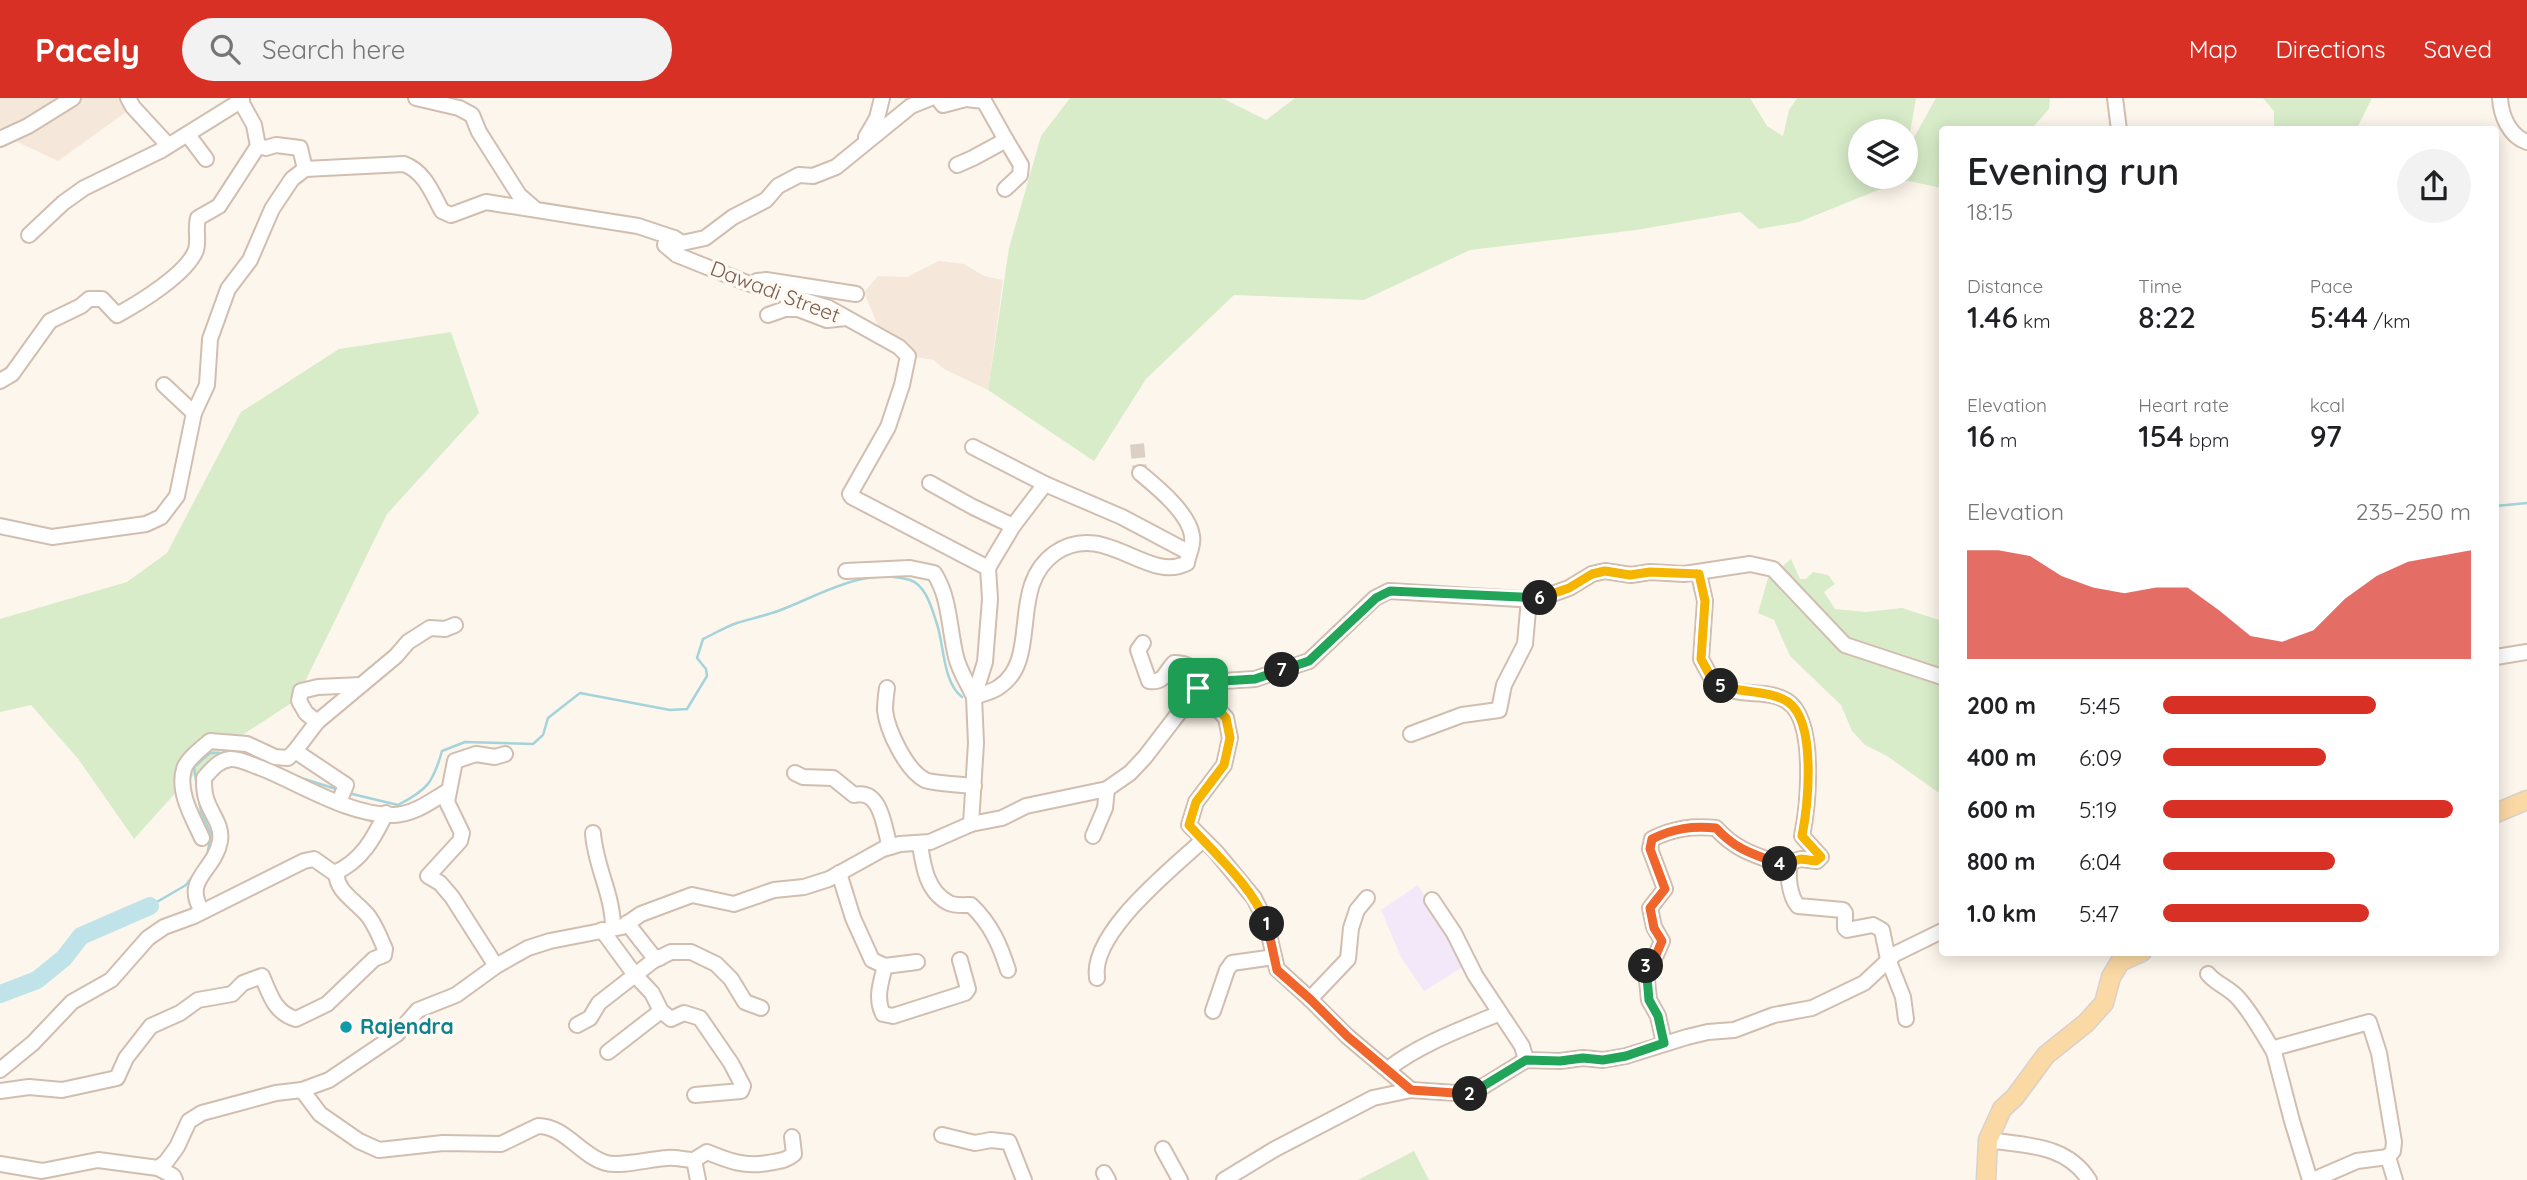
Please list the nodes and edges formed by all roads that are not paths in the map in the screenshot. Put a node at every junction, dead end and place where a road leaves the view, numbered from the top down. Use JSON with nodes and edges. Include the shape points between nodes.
{"nodes":[{"id":1,"x":73,"y":98,"type":"edge"},
{"id":2,"x":128,"y":98,"type":"edge"},
{"id":3,"x":416,"y":98,"type":"edge"},
{"id":4,"x":882,"y":98,"type":"edge"},
{"id":5,"x":2115,"y":98,"type":"edge"},
{"id":6,"x":2500,"y":98,"type":"edge"},
{"id":7,"x":240,"y":99,"type":"edge"},
{"id":8,"x":935,"y":99,"type":"edge"},
{"id":9,"x":2118,"y":126,"type":"edge"},
{"id":10,"x":188,"y":135,"type":"junction"},
{"id":11,"x":0,"y":139,"type":"edge"},
{"id":12,"x":1006,"y":140,"type":"junction"},
{"id":13,"x":2527,"y":142,"type":"edge"},
{"id":14,"x":168,"y":145,"type":"junction"},
{"id":15,"x":258,"y":146,"type":"junction"},
{"id":16,"x":859,"y":151,"type":"junction"},
{"id":17,"x":206,"y":159,"type":"dead end"},
{"id":18,"x":957,"y":164,"type":"dead end"},
{"id":19,"x":305,"y":169,"type":"junction"},
{"id":20,"x":1005,"y":189,"type":"dead end"},
{"id":21,"x":535,"y":209,"type":"junction"},
{"id":22,"x":29,"y":235,"type":"dead end"},
{"id":23,"x":674,"y":238,"type":"junction"},
{"id":24,"x":747,"y":283,"type":"junction"},
{"id":25,"x":856,"y":294,"type":"dead end"},
{"id":26,"x":768,"y":315,"type":"dead end"},
{"id":27,"x":846,"y":318,"type":"junction"},
{"id":28,"x":0,"y":381,"type":"edge"},
{"id":29,"x":164,"y":385,"type":"dead end"},
{"id":30,"x":194,"y":413,"type":"junction"},
{"id":31,"x":973,"y":447,"type":"dead end"},
{"id":32,"x":1140,"y":473,"type":"tunnel mouth"},
{"id":33,"x":930,"y":483,"type":"dead end"},
{"id":34,"x":1045,"y":484,"type":"junction"},
{"id":35,"x":0,"y":526,"type":"edge"},
{"id":36,"x":1013,"y":526,"type":"junction"},
{"id":37,"x":1188,"y":552,"type":"junction"},
{"id":38,"x":988,"y":568,"type":"junction"},
{"id":39,"x":846,"y":571,"type":"dead end"},
{"id":40,"x":1699,"y":574,"type":"junction"},
{"id":41,"x":1529,"y":599,"type":"junction"},
{"id":42,"x":455,"y":625,"type":"dead end"},
{"id":43,"x":1143,"y":643,"type":"dead end"},
{"id":44,"x":2527,"y":652,"type":"edge"},
{"id":45,"x":2499,"y":657,"type":"edge"},
{"id":46,"x":1939,"y":676,"type":"edge"},
{"id":47,"x":362,"y":685,"type":"junction"},
{"id":48,"x":1202,"y":685,"type":"junction"},
{"id":49,"x":887,"y":688,"type":"dead end"},
{"id":50,"x":974,"y":697,"type":"junction"},
{"id":51,"x":317,"y":722,"type":"junction"},
{"id":52,"x":1411,"y":734,"type":"dead end"},
{"id":53,"x":295,"y":751,"type":"junction"},
{"id":54,"x":505,"y":754,"type":"dead end"},
{"id":55,"x":795,"y":773,"type":"dead end"},
{"id":56,"x":974,"y":786,"type":"junction"},
{"id":57,"x":1107,"y":789,"type":"junction"},
{"id":58,"x":448,"y":791,"type":"junction"},
{"id":59,"x":2527,"y":800,"type":"edge"},
{"id":60,"x":339,"y":802,"type":"junction"},
{"id":61,"x":2499,"y":812,"type":"edge"},
{"id":62,"x":386,"y":813,"type":"junction"},
{"id":63,"x":971,"y":824,"type":"junction"},
{"id":64,"x":593,"y":833,"type":"dead end"},
{"id":65,"x":1093,"y":836,"type":"dead end"},
{"id":66,"x":202,"y":838,"type":"dead end"},
{"id":67,"x":1203,"y":840,"type":"junction"},
{"id":68,"x":920,"y":844,"type":"junction"},
{"id":69,"x":890,"y":847,"type":"junction"},
{"id":70,"x":1789,"y":867,"type":"junction"},
{"id":71,"x":337,"y":872,"type":"junction"},
{"id":72,"x":839,"y":873,"type":"junction"},
{"id":73,"x":1367,"y":898,"type":"dead end"},
{"id":74,"x":1432,"y":900,"type":"dead end"},
{"id":75,"x":202,"y":911,"type":"junction"},
{"id":76,"x":614,"y":927,"type":"junction"},
{"id":77,"x":1939,"y":932,"type":"edge"},
{"id":78,"x":2122,"y":956,"type":"edge"},
{"id":79,"x":1274,"y":957,"type":"junction"},
{"id":80,"x":660,"y":958,"type":"junction"},
{"id":81,"x":1888,"y":959,"type":"junction"},
{"id":82,"x":960,"y":960,"type":"dead end"},
{"id":83,"x":917,"y":962,"type":"dead end"},
{"id":84,"x":496,"y":966,"type":"junction"},
{"id":85,"x":885,"y":966,"type":"junction"},
{"id":86,"x":1008,"y":970,"type":"dead end"},
{"id":87,"x":2208,"y":974,"type":"dead end"},
{"id":88,"x":635,"y":975,"type":"junction"},
{"id":89,"x":1097,"y":978,"type":"dead end"},
{"id":90,"x":1310,"y":999,"type":"junction"},
{"id":91,"x":761,"y":1008,"type":"dead end"},
{"id":92,"x":661,"y":1011,"type":"junction"},
{"id":93,"x":1213,"y":1011,"type":"dead end"},
{"id":94,"x":1500,"y":1013,"type":"junction"},
{"id":95,"x":1906,"y":1019,"type":"dead end"},
{"id":96,"x":577,"y":1025,"type":"dead end"},
{"id":97,"x":1664,"y":1043,"type":"junction"},
{"id":98,"x":608,"y":1052,"type":"dead end"},
{"id":99,"x":2274,"y":1052,"type":"junction"},
{"id":100,"x":1526,"y":1060,"type":"junction"},
{"id":101,"x":1388,"y":1069,"type":"junction"},
{"id":102,"x":0,"y":1070,"type":"edge"},
{"id":103,"x":302,"y":1090,"type":"junction"},
{"id":104,"x":1411,"y":1090,"type":"junction"},
{"id":105,"x":0,"y":1091,"type":"edge"},
{"id":106,"x":695,"y":1095,"type":"dead end"},
{"id":107,"x":942,"y":1135,"type":"dead end"},
{"id":108,"x":792,"y":1137,"type":"dead end"},
{"id":109,"x":1988,"y":1140,"type":"junction"},
{"id":110,"x":1163,"y":1149,"type":"dead end"},
{"id":111,"x":2388,"y":1157,"type":"junction"},
{"id":112,"x":694,"y":1160,"type":"junction"},
{"id":113,"x":0,"y":1164,"type":"edge"},
{"id":114,"x":158,"y":1168,"type":"junction"},
{"id":115,"x":175,"y":1180,"type":"edge"},
{"id":116,"x":698,"y":1180,"type":"edge"},
{"id":117,"x":1024,"y":1180,"type":"edge"},
{"id":118,"x":1180,"y":1180,"type":"edge"},
{"id":119,"x":1224,"y":1180,"type":"edge"},
{"id":120,"x":1986,"y":1180,"type":"edge"},
{"id":121,"x":2090,"y":1180,"type":"edge"},
{"id":122,"x":2312,"y":1180,"type":"edge"},
{"id":123,"x":2395,"y":1180,"type":"edge"}],
"edges":[{"from":1,"to":11,"type":"street"},
{"from":2,"to":14,"type":"street"},
{"from":3,"to":21,"type":"street","via":[[472,115],[519,195]]},
{"from":4,"to":16,"type":"street"},
{"from":5,"to":9,"type":"street"},
{"from":6,"to":13,"type":"street","via":[[2513,134]]},
{"from":7,"to":10,"type":"street"},
{"from":7,"to":15,"type":"street","via":[[254,125]]},
{"from":8,"to":12,"type":"street","via":[[943,105],[967,99],[984,101]]},
{"from":8,"to":16,"type":"street","via":[[911,106]]},
{"from":10,"to":14,"type":"street"},
{"from":10,"to":17,"type":"street"},
{"from":12,"to":18,"type":"street"},
{"from":12,"to":20,"type":"street","via":[[1021,165],[1020,174]]},
{"from":14,"to":22,"type":"street","via":[[84,188]]},
{"from":15,"to":19,"type":"street","via":[[300,149]]},
{"from":15,"to":28,"type":"street","via":[[219,206],[198,218],[196,250],[166,284],[117,316],[102,299],[89,299],[50,321],[12,374]]},
{"from":16,"to":23,"type":"street","via":[[836,167],[813,176],[799,175],[778,186],[766,200],[705,238],[682,243]]},
{"from":19,"to":21,"type":"street","via":[[404,164],[423,177],[442,211],[451,215],[486,202]]},
{"from":19,"to":30,"type":"street","via":[[292,179],[272,209],[250,260],[228,289],[210,339],[207,385]]},
{"from":21,"to":23,"type":"street","via":[[638,226]]},
{"from":23,"to":24,"type":"street","name":"Dawadi Street","via":[[666,245],[677,255]]},
{"from":24,"to":25,"type":"street","via":[[765,279]]},
{"from":24,"to":27,"type":"street","name":"Dawadi Street","via":[[830,308]]},
{"from":26,"to":27,"type":"street","via":[[798,309],[827,320]]},
{"from":27,"to":38,"type":"street","name":"Dawadi Street","via":[[908,356],[888,427],[850,494]]},
{"from":29,"to":30,"type":"street"},
{"from":30,"to":35,"type":"street","via":[[177,496],[160,517],[146,524],[52,537]]},
{"from":31,"to":34,"type":"street"},
{"from":32,"to":37,"type":"street","via":[[1170,500],[1189,526],[1192,546]]},
{"from":33,"to":36,"type":"street"},
{"from":34,"to":36,"type":"street"},
{"from":34,"to":37,"type":"street","via":[[1110,511]]},
{"from":36,"to":38,"type":"street"},
{"from":37,"to":50,"type":"street","via":[[1187,563],[1176,569],[1090,542],[1078,542],[1055,554],[1036,573],[1029,592],[1018,662],[1011,677],[998,689]]},
{"from":38,"to":50,"type":"street","via":[[985,662]]},
{"from":39,"to":50,"type":"street","via":[[910,568],[934,573],[950,620],[956,660]]},
{"from":40,"to":41,"type":"street","via":[[1605,571],[1569,588]]},
{"from":40,"to":46,"type":"street","via":[[1750,564],[1773,569],[1845,645]]},
{"from":40,"to":70,"type":"street","via":[[1705,601],[1701,659],[1714,683],[1787,701],[1804,723],[1809,791],[1802,836],[1821,857],[1791,862]]},
{"from":41,"to":48,"type":"street","via":[[1390,591],[1376,598],[1309,661],[1255,679]]},
{"from":41,"to":52,"type":"street","via":[[1525,644],[1504,685],[1499,710],[1462,715]]},
{"from":42,"to":47,"type":"street","via":[[430,628],[408,642]]},
{"from":43,"to":48,"type":"street","via":[[1139,657],[1149,681],[1164,679],[1174,663],[1182,662],[1203,676]]},
{"from":44,"to":45,"type":"street"},
{"from":47,"to":51,"type":"street"},
{"from":47,"to":51,"type":"street","via":[[301,691],[299,701]]},
{"from":48,"to":57,"type":"street","via":[[1145,757]]},
{"from":48,"to":67,"type":"street","via":[[1226,718],[1230,738],[1224,765],[1196,802],[1189,825]]},
{"from":49,"to":56,"type":"street","via":[[885,712],[893,738],[913,769],[926,781]]},
{"from":50,"to":56,"type":"street"},
{"from":51,"to":53,"type":"street"},
{"from":53,"to":60,"type":"street","via":[[346,785]]},
{"from":53,"to":66,"type":"street","via":[[288,758],[275,757],[247,744],[210,741],[197,752],[184,768],[181,782]]},
{"from":54,"to":58,"type":"street","via":[[476,754],[455,761]]},
{"from":55,"to":69,"type":"street","via":[[833,778],[854,795],[871,797],[884,821]]},
{"from":56,"to":63,"type":"street"},
{"from":57,"to":63,"type":"street","via":[[1026,806],[1002,818]]},
{"from":57,"to":65,"type":"street","via":[[1105,808]]},
{"from":58,"to":62,"type":"street","via":[[419,809]]},
{"from":58,"to":84,"type":"street","via":[[447,802],[462,833],[428,876],[452,897]]},
{"from":59,"to":61,"type":"main road"},
{"from":60,"to":62,"type":"street"},
{"from":60,"to":75,"type":"street","via":[[248,763],[232,759],[217,763],[204,778],[205,796],[221,831],[217,855],[194,891]]},
{"from":62,"to":71,"type":"street","via":[[360,856]]},
{"from":63,"to":68,"type":"street"},
{"from":64,"to":76,"type":"street"},
{"from":67,"to":79,"type":"street","via":[[1254,898],[1266,922]]},
{"from":67,"to":89,"type":"street","via":[[1108,936]]},
{"from":68,"to":69,"type":"street"},
{"from":68,"to":86,"type":"street","via":[[933,890],[950,904],[971,905],[982,915]]},
{"from":69,"to":72,"type":"street"},
{"from":70,"to":81,"type":"street","via":[[1796,905],[1843,910],[1847,930],[1878,927]]},
{"from":70,"to":97,"type":"street","via":[[1744,851],[1716,828],[1688,826],[1652,839],[1650,849],[1665,889],[1650,908],[1662,941],[1656,955],[1645,961],[1649,1000]]},
{"from":71,"to":75,"type":"street","via":[[314,859],[304,861]]},
{"from":71,"to":105,"type":"street","via":[[339,886],[368,915],[385,949],[384,955],[360,971],[327,1004],[296,1019],[285,1016],[273,1003],[262,976],[243,983],[232,994],[198,1000],[152,1026],[126,1058],[117,1078],[62,1090],[29,1087]]},
{"from":72,"to":76,"type":"street","via":[[804,887],[774,890],[734,904],[692,895]]},
{"from":72,"to":85,"type":"street","via":[[868,955]]},
{"from":73,"to":90,"type":"street","via":[[1351,928],[1348,959]]},
{"from":74,"to":94,"type":"street"},
{"from":75,"to":102,"type":"street","via":[[148,938],[111,980],[72,1002]]},
{"from":76,"to":80,"type":"street"},
{"from":76,"to":84,"type":"street","via":[[541,943]]},
{"from":76,"to":88,"type":"street"},
{"from":77,"to":81,"type":"street"},
{"from":78,"to":109,"type":"main road","via":[[2105,1003],[2046,1055],[2003,1109]]},
{"from":79,"to":90,"type":"street","via":[[1277,970]]},
{"from":79,"to":93,"type":"street","via":[[1232,963]]},
{"from":80,"to":88,"type":"street"},
{"from":80,"to":91,"type":"street","via":[[684,950],[716,964],[732,979],[745,1002]]},
{"from":81,"to":95,"type":"street"},
{"from":81,"to":97,"type":"street","via":[[1873,977],[1819,1006],[1774,1015],[1734,1030]]},
{"from":82,"to":85,"type":"street","via":[[968,989],[965,993],[893,1016],[883,1014],[878,1005]]},
{"from":83,"to":85,"type":"street"},
{"from":84,"to":103,"type":"street","via":[[456,995],[418,1010],[397,1034],[344,1071]]},
{"from":87,"to":99,"type":"street","via":[[2238,997]]},
{"from":88,"to":92,"type":"street"},
{"from":88,"to":96,"type":"street"},
{"from":90,"to":101,"type":"street"},
{"from":92,"to":98,"type":"street"},
{"from":92,"to":106,"type":"street","via":[[671,1019],[684,1013],[700,1018],[743,1086],[741,1091]]},
{"from":94,"to":100,"type":"street"},
{"from":94,"to":101,"type":"street"},
{"from":97,"to":100,"type":"street","via":[[1603,1060]]},
{"from":99,"to":111,"type":"street","via":[[2278,1047],[2370,1022],[2394,1142]]},
{"from":99,"to":122,"type":"street"},
{"from":100,"to":104,"type":"street","via":[[1471,1094]]},
{"from":101,"to":104,"type":"street"},
{"from":103,"to":112,"type":"street","via":[[320,1114],[379,1150],[443,1143],[501,1144],[545,1126],[606,1163],[671,1157]]},
{"from":103,"to":114,"type":"street","via":[[202,1113],[189,1121],[177,1147]]},
{"from":104,"to":119,"type":"street","via":[[1373,1098],[1343,1112]]},
{"from":107,"to":117,"type":"street","via":[[975,1143],[1009,1142]]},
{"from":108,"to":112,"type":"street","via":[[794,1154],[783,1161],[740,1164],[707,1152]]},
{"from":109,"to":120,"type":"main road"},
{"from":109,"to":121,"type":"street","via":[[2053,1150],[2075,1161]]},
{"from":110,"to":118,"type":"street"},
{"from":111,"to":122,"type":"street","via":[[2357,1161]]},
{"from":111,"to":123,"type":"street"},
{"from":112,"to":116,"type":"street"},
{"from":113,"to":114,"type":"street","via":[[41,1171],[98,1160]]},
{"from":114,"to":115,"type":"street"}]}
